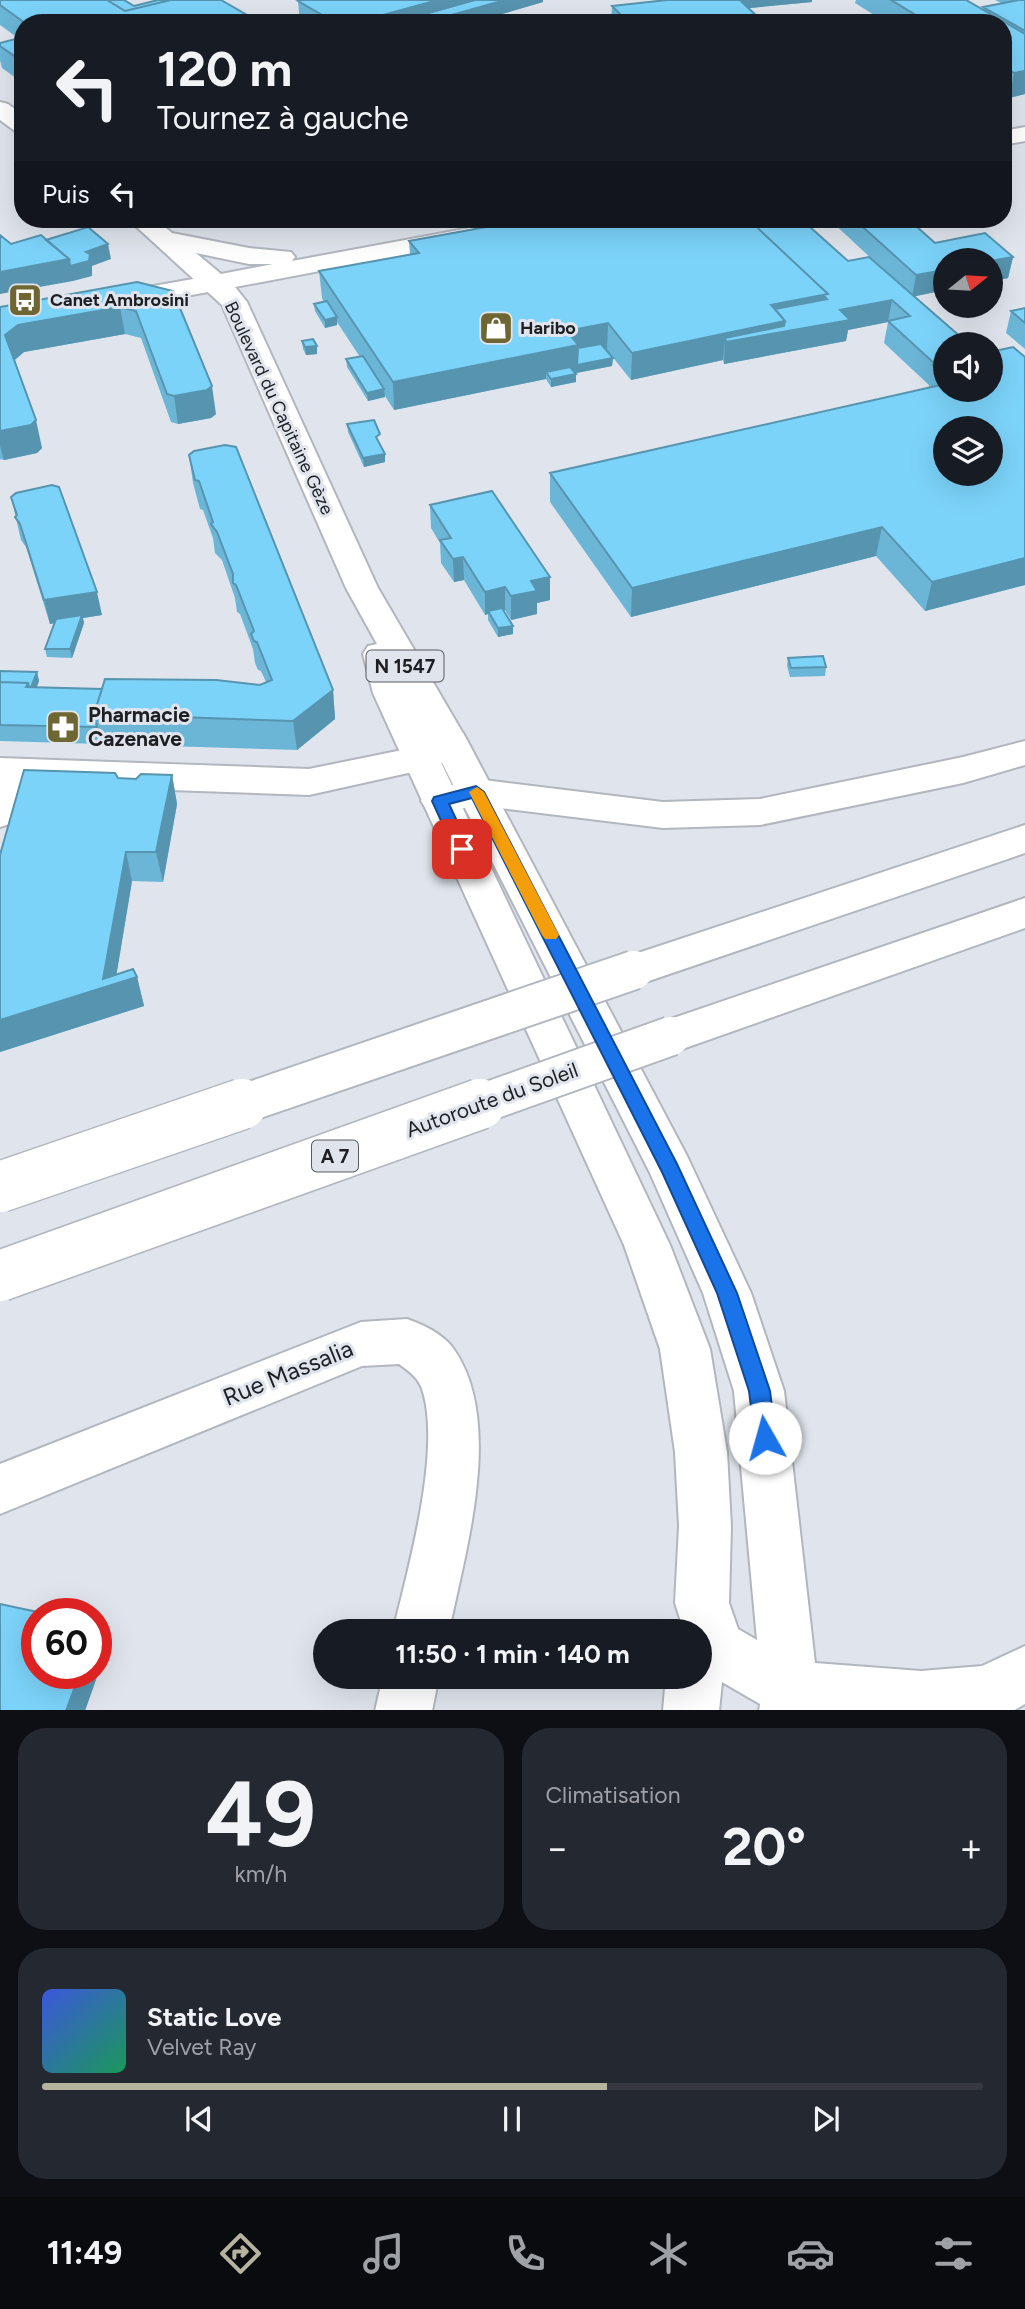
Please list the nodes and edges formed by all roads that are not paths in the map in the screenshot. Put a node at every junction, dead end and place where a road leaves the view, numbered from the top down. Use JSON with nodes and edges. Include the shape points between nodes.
{"nodes":[{"id":1,"x":151,"y":228,"type":"edge"},
{"id":2,"x":509,"y":228,"type":"edge"},
{"id":3,"x":166,"y":240,"type":"junction"},
{"id":4,"x":402,"y":248,"type":"junction"},
{"id":5,"x":216,"y":283,"type":"junction"},
{"id":6,"x":100,"y":303,"type":"edge"},
{"id":7,"x":436,"y":750,"type":"junction"},
{"id":8,"x":1025,"y":753,"type":"edge"},
{"id":9,"x":7,"y":771,"type":"edge"},
{"id":10,"x":458,"y":796,"type":"junction"},
{"id":11,"x":0,"y":814,"type":"edge"},
{"id":12,"x":1025,"y":839,"type":"edge"},
{"id":13,"x":1025,"y":913,"type":"edge"},
{"id":14,"x":0,"y":1187,"type":"edge"},
{"id":15,"x":0,"y":1276,"type":"edge"},
{"id":16,"x":0,"y":1489,"type":"edge"},
{"id":17,"x":700,"y":1617,"type":"edge"},
{"id":18,"x":424,"y":1619,"type":"edge"},
{"id":19,"x":1025,"y":1674,"type":"edge"},
{"id":20,"x":408,"y":1689,"type":"edge"},
{"id":21,"x":693,"y":1689,"type":"edge"},
{"id":22,"x":788,"y":1700,"type":"edge"},
{"id":23,"x":403,"y":1710,"type":"edge"},
{"id":24,"x":691,"y":1710,"type":"edge"}],
"edges":[{"from":1,"to":3,"type":"main road","name":"Boulevard du Capitaine Gèze"},
{"from":2,"to":4,"type":"main road"},
{"from":3,"to":4,"type":"main road","via":[[259,257]]},
{"from":3,"to":5,"type":"main road","name":"Boulevard du Capitaine Gèze"},
{"from":4,"to":5,"type":"main road"},
{"from":5,"to":6,"type":"main road"},
{"from":5,"to":7,"type":"main road","name":"Boulevard du Capitaine Gèze","via":[[234,302],[362,588],[391,693]]},
{"from":7,"to":9,"type":"main road","via":[[309,782]]},
{"from":7,"to":10,"type":"main road","name":"Boulevard du Capitaine Gèze"},
{"from":8,"to":10,"type":"main road","via":[[760,812],[663,815]]},
{"from":9,"to":11,"type":"main road"},
{"from":10,"to":17,"type":"main road","via":[[647,1245],[685,1349],[701,1452],[705,1526]]},
{"from":10,"to":22,"type":"main road","via":[[671,1170],[727,1293],[760,1391]]},
{"from":12,"to":14,"type":"main road","bridge":true},
{"from":13,"to":15,"type":"main road","name":"Autoroute du Soleil","number":"A 7","bridge":true},
{"from":16,"to":18,"type":"main road","name":"Rue Massalia","via":[[361,1343],[407,1341],[439,1367],[452,1395],[446,1515]]},
{"from":17,"to":22,"type":"main road","via":[[717,1648]]},
{"from":19,"to":22,"type":"main road","via":[[986,1694]]},
{"from":20,"to":23,"type":"main road"},
{"from":21,"to":24,"type":"main road"}]}
